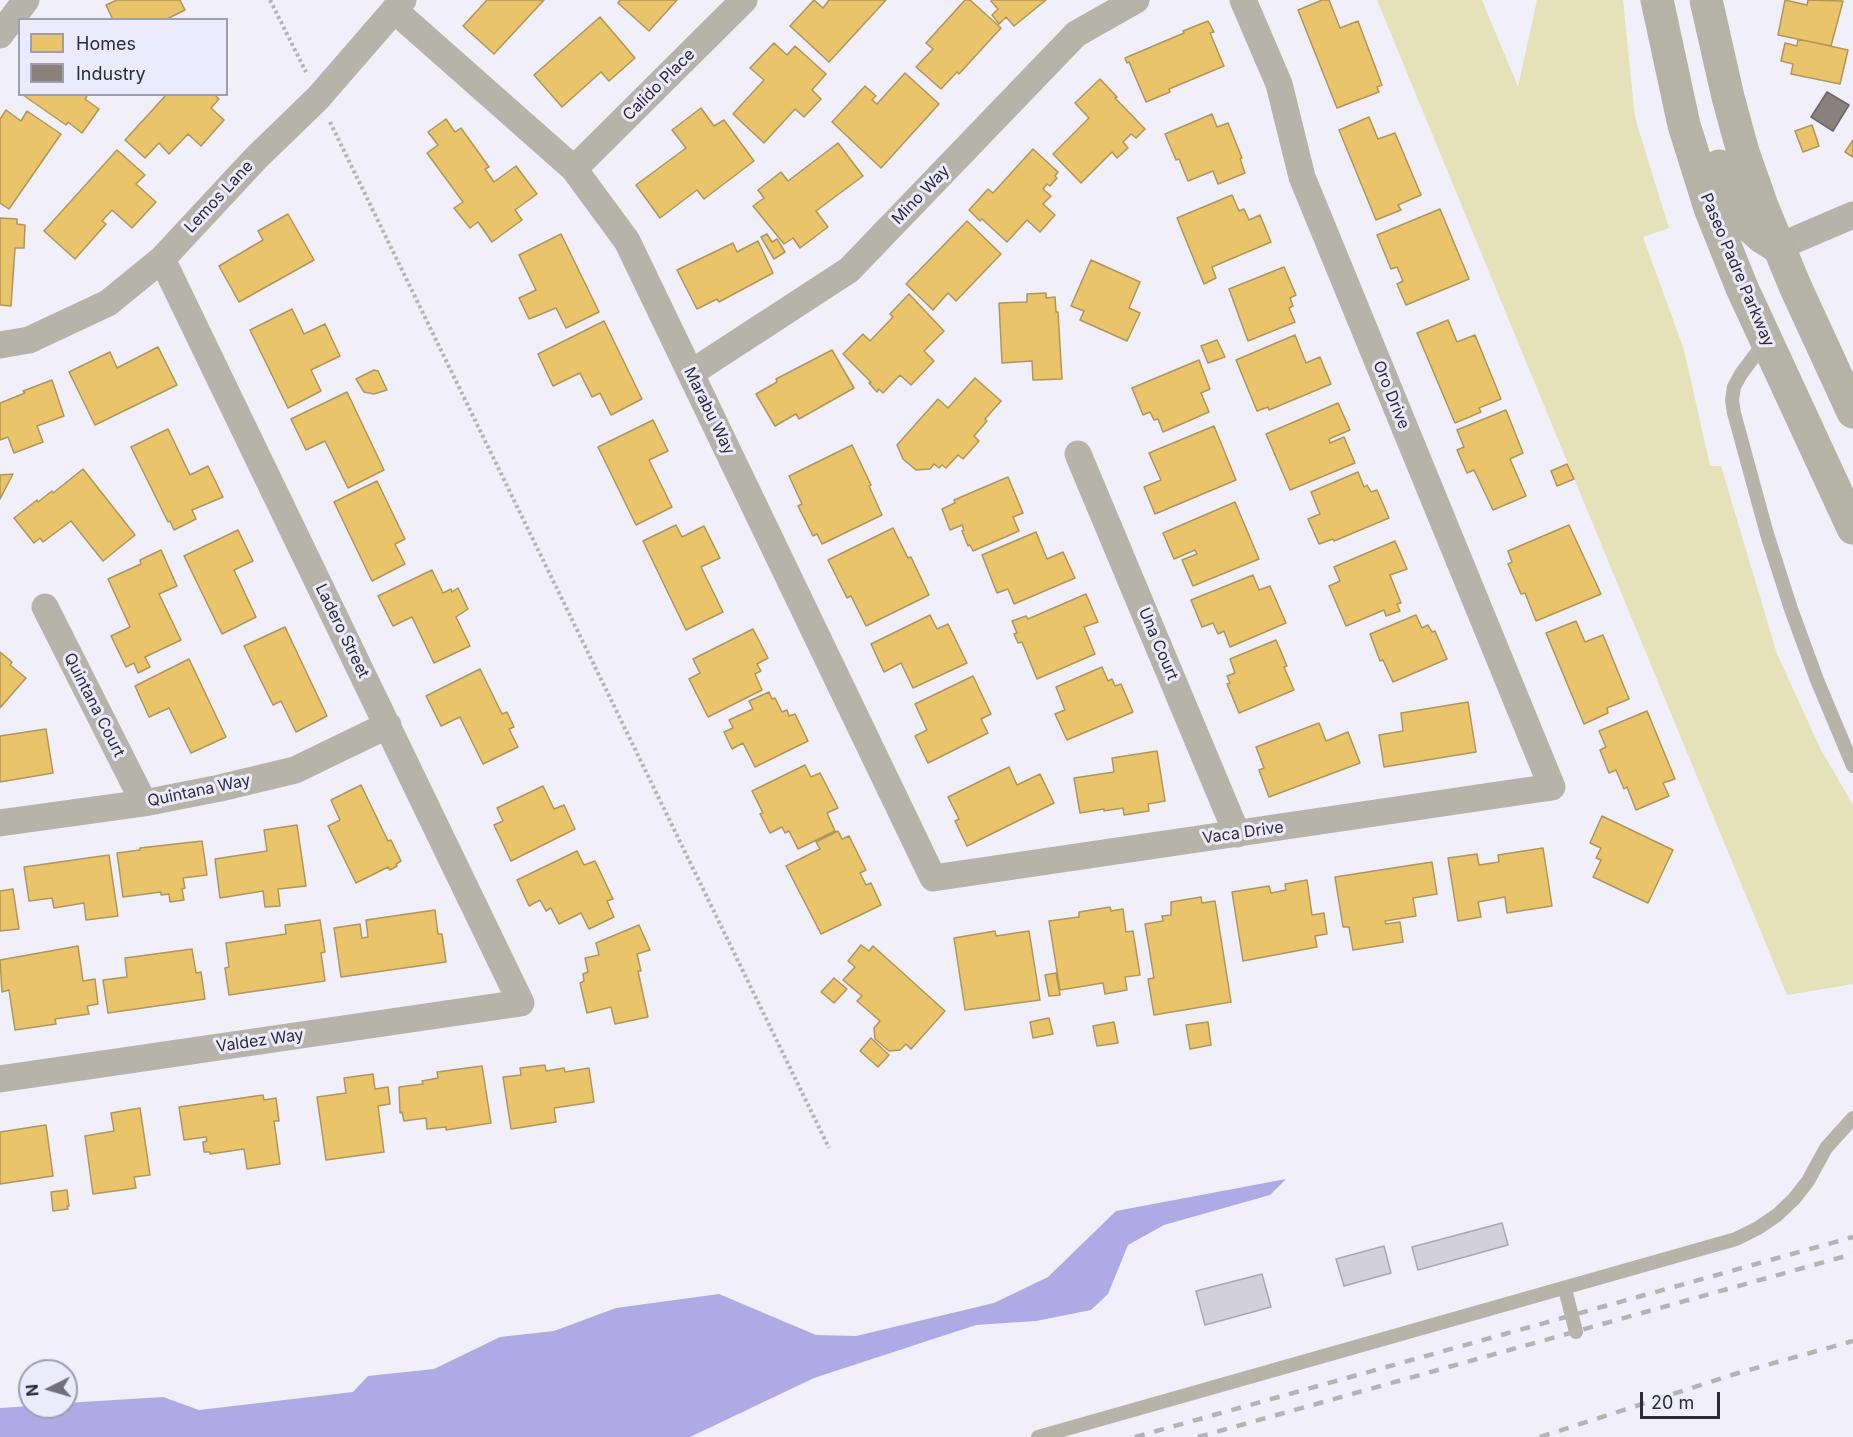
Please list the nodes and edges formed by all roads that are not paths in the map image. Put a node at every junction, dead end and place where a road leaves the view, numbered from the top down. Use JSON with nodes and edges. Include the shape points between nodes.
{"nodes":[{"id":1,"x":26,"y":0,"type":"edge"},
{"id":2,"x":744,"y":0,"type":"edge"},
{"id":3,"x":1136,"y":0,"type":"edge"},
{"id":4,"x":1243,"y":0,"type":"edge"},
{"id":5,"x":1657,"y":0,"type":"edge"},
{"id":6,"x":1706,"y":0,"type":"edge"},
{"id":7,"x":399,"y":5,"type":"edge"},
{"id":8,"x":0,"y":35,"type":"edge"},
{"id":9,"x":1664,"y":41,"type":"junction"},
{"id":10,"x":574,"y":169,"type":"junction"},
{"id":11,"x":1853,"y":215,"type":"edge"},
{"id":12,"x":1778,"y":247,"type":"junction"},
{"id":13,"x":162,"y":259,"type":"junction"},
{"id":14,"x":1766,"y":340,"type":"junction"},
{"id":15,"x":0,"y":345,"type":"edge"},
{"id":16,"x":691,"y":372,"type":"junction"},
{"id":17,"x":1853,"y":412,"type":"edge"},
{"id":18,"x":1078,"y":454,"type":"dead end"},
{"id":19,"x":1853,"y":528,"type":"edge"},
{"id":20,"x":45,"y":607,"type":"dead end"},
{"id":21,"x":388,"y":725,"type":"junction"},
{"id":22,"x":1853,"y":766,"type":"edge"},
{"id":23,"x":1552,"y":787,"type":"joint"},
{"id":24,"x":144,"y":803,"type":"junction"},
{"id":25,"x":0,"y":823,"type":"edge"},
{"id":26,"x":1237,"y":834,"type":"junction"},
{"id":27,"x":933,"y":878,"type":"joint"},
{"id":28,"x":521,"y":1003,"type":"joint"},
{"id":29,"x":0,"y":1079,"type":"edge"},
{"id":30,"x":1853,"y":1118,"type":"edge"},
{"id":31,"x":1565,"y":1289,"type":"junction"},
{"id":32,"x":1576,"y":1332,"type":"dead end"},
{"id":33,"x":1038,"y":1437,"type":"edge"}],
"edges":[{"from":1,"to":8,"type":"street"},
{"from":2,"to":10,"type":"street","name":"Calido Place"},
{"from":3,"to":16,"type":"street","name":"Mino Way","via":[[1076,34],[849,270]]},
{"from":4,"to":23,"type":"street","name":"Oro Drive","via":[[1279,84],[1302,177]]},
{"from":5,"to":9,"type":"main road","name":"Paseo Padre Parkway"},
{"from":6,"to":12,"type":"main road","via":[[1743,152]]},
{"from":7,"to":10,"type":"street","name":"Marabu Way"},
{"from":7,"to":13,"type":"street","name":"Lemos Lane","via":[[318,98]]},
{"from":9,"to":12,"type":"main road","via":[[1705,127],[1734,208],[1750,228]]},
{"from":9,"to":14,"type":"main road","name":"Paseo Padre Parkway","via":[[1703,189]]},
{"from":10,"to":16,"type":"street","name":"Marabu Way","via":[[627,241]]},
{"from":11,"to":12,"type":"street"},
{"from":12,"to":17,"type":"main road"},
{"from":13,"to":15,"type":"street","name":"Lemos Lane","via":[[108,303],[29,340]]},
{"from":13,"to":21,"type":"street","name":"Ladero Street"},
{"from":14,"to":19,"type":"main road","name":"Paseo Padre Parkway"},
{"from":14,"to":22,"type":"lane","via":[[1734,387],[1734,413],[1791,609]]},
{"from":16,"to":27,"type":"street","name":"Marabu Way"},
{"from":18,"to":26,"type":"street","name":"Una Court"},
{"from":20,"to":24,"type":"street","name":"Quintana Court"},
{"from":21,"to":24,"type":"street","name":"Quintana Way","via":[[295,770]]},
{"from":21,"to":28,"type":"street","name":"Ladero Street"},
{"from":23,"to":26,"type":"street","name":"Vaca Drive"},
{"from":24,"to":25,"type":"street","name":"Quintana Way"},
{"from":26,"to":27,"type":"street","name":"Vaca Drive"},
{"from":28,"to":29,"type":"street","name":"Valdez Way"},
{"from":30,"to":31,"type":"lane","via":[[1827,1148],[1794,1199],[1758,1228],[1714,1247]]},
{"from":31,"to":32,"type":"lane"},
{"from":31,"to":33,"type":"lane"}]}
